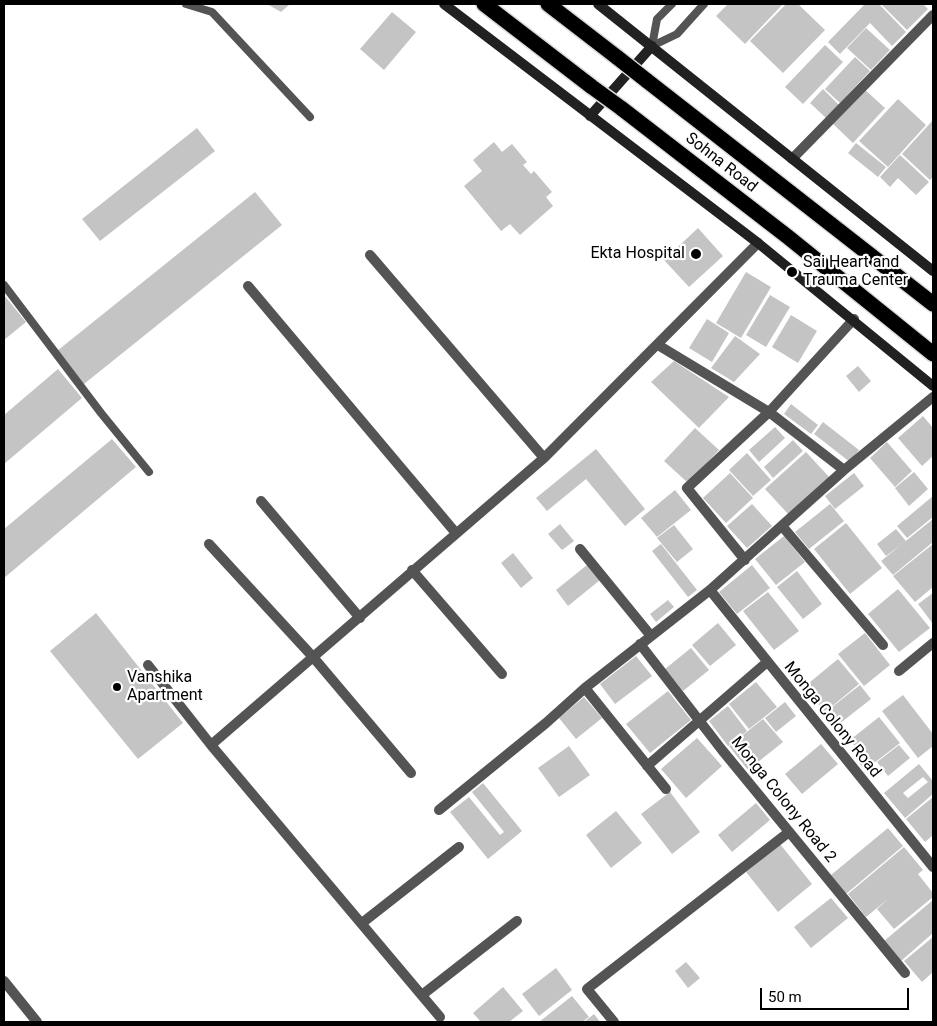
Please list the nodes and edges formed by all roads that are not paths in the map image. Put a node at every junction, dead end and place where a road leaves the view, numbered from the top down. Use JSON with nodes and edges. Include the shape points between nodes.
{"nodes":[{"id":1,"x":186,"y":4,"type":"edge"},
{"id":2,"x":444,"y":4,"type":"edge"},
{"id":3,"x":484,"y":4,"type":"edge"},
{"id":4,"x":548,"y":4,"type":"edge"},
{"id":5,"x":598,"y":4,"type":"edge"},
{"id":6,"x":672,"y":4,"type":"edge"},
{"id":7,"x":704,"y":4,"type":"edge"},
{"id":8,"x":933,"y":15,"type":"edge"},
{"id":9,"x":652,"y":46,"type":"junction"},
{"id":10,"x":590,"y":116,"type":"junction"},
{"id":11,"x":310,"y":117,"type":"dead end"},
{"id":12,"x":792,"y":159,"type":"junction"},
{"id":13,"x":758,"y":243,"type":"junction"},
{"id":14,"x":370,"y":256,"type":"dead end"},
{"id":15,"x":933,"y":270,"type":"edge"},
{"id":16,"x":4,"y":285,"type":"edge"},
{"id":17,"x":248,"y":286,"type":"dead end"},
{"id":18,"x":933,"y":304,"type":"edge"},
{"id":19,"x":854,"y":319,"type":"junction"},
{"id":20,"x":658,"y":345,"type":"junction"},
{"id":21,"x":933,"y":354,"type":"edge"},
{"id":22,"x":933,"y":386,"type":"edge"},
{"id":23,"x":933,"y":397,"type":"edge"},
{"id":24,"x":769,"y":412,"type":"junction"},
{"id":25,"x":544,"y":458,"type":"junction"},
{"id":26,"x":844,"y":470,"type":"junction"},
{"id":27,"x":149,"y":472,"type":"dead end"},
{"id":28,"x":261,"y":501,"type":"dead end"},
{"id":29,"x":782,"y":526,"type":"junction"},
{"id":30,"x":455,"y":532,"type":"junction"},
{"id":31,"x":209,"y":544,"type":"dead end"},
{"id":32,"x":580,"y":549,"type":"dead end"},
{"id":33,"x":745,"y":560,"type":"junction"},
{"id":34,"x":412,"y":570,"type":"junction"},
{"id":35,"x":710,"y":590,"type":"junction"},
{"id":36,"x":360,"y":618,"type":"junction"},
{"id":37,"x":651,"y":636,"type":"junction"},
{"id":38,"x":640,"y":644,"type":"junction"},
{"id":39,"x":933,"y":644,"type":"edge"},
{"id":40,"x":883,"y":645,"type":"dead end"},
{"id":41,"x":313,"y":657,"type":"junction"},
{"id":42,"x":766,"y":663,"type":"junction"},
{"id":43,"x":148,"y":665,"type":"dead end"},
{"id":44,"x":899,"y":671,"type":"dead end"},
{"id":45,"x":502,"y":674,"type":"dead end"},
{"id":46,"x":586,"y":688,"type":"junction"},
{"id":47,"x":699,"y":721,"type":"junction"},
{"id":48,"x":212,"y":745,"type":"junction"},
{"id":49,"x":647,"y":766,"type":"junction"},
{"id":50,"x":410,"y":773,"type":"dead end"},
{"id":51,"x":666,"y":788,"type":"dead end"},
{"id":52,"x":439,"y":810,"type":"dead end"},
{"id":53,"x":789,"y":832,"type":"junction"},
{"id":54,"x":460,"y":847,"type":"dead end"},
{"id":55,"x":933,"y":867,"type":"edge"},
{"id":56,"x":517,"y":921,"type":"dead end"},
{"id":57,"x":362,"y":923,"type":"junction"},
{"id":58,"x":905,"y":973,"type":"dead end"},
{"id":59,"x":4,"y":980,"type":"edge"},
{"id":60,"x":422,"y":995,"type":"junction"},
{"id":61,"x":440,"y":1017,"type":"dead end"},
{"id":62,"x":37,"y":1022,"type":"edge"},
{"id":63,"x":614,"y":1022,"type":"edge"}],
"edges":[{"from":1,"to":11,"type":"lane","via":[[212,12]]},
{"from":2,"to":10,"type":"main road"},
{"from":3,"to":21,"type":"highway","name":"Sohna Road","bridge":true,"via":[[788,237]]},
{"from":4,"to":18,"type":"highway","name":"Sohna Road","bridge":true},
{"from":5,"to":9,"type":"main road"},
{"from":6,"to":9,"type":"lane","via":[[657,19]]},
{"from":7,"to":9,"type":"lane","via":[[677,34]]},
{"from":8,"to":12,"type":"street"},
{"from":9,"to":10,"type":"main road"},
{"from":9,"to":12,"type":"main road"},
{"from":10,"to":13,"type":"main road"},
{"from":12,"to":15,"type":"main road"},
{"from":13,"to":19,"type":"main road"},
{"from":13,"to":20,"type":"street"},
{"from":14,"to":25,"type":"street"},
{"from":16,"to":27,"type":"lane"},
{"from":17,"to":30,"type":"street"},
{"from":19,"to":22,"type":"main road"},
{"from":19,"to":24,"type":"street"},
{"from":20,"to":24,"type":"street"},
{"from":20,"to":25,"type":"street"},
{"from":23,"to":26,"type":"street"},
{"from":24,"to":26,"type":"street"},
{"from":24,"to":33,"type":"street","via":[[687,488]]},
{"from":25,"to":30,"type":"street"},
{"from":26,"to":29,"type":"street"},
{"from":28,"to":36,"type":"street"},
{"from":29,"to":33,"type":"street"},
{"from":29,"to":40,"type":"street"},
{"from":30,"to":34,"type":"street"},
{"from":31,"to":41,"type":"street"},
{"from":32,"to":37,"type":"street"},
{"from":33,"to":35,"type":"street"},
{"from":34,"to":36,"type":"street"},
{"from":34,"to":45,"type":"street"},
{"from":35,"to":37,"type":"street"},
{"from":35,"to":42,"type":"street","name":"Monga Colony Road"},
{"from":36,"to":41,"type":"street"},
{"from":37,"to":38,"type":"street"},
{"from":38,"to":46,"type":"street"},
{"from":38,"to":47,"type":"street","name":"Monga Colony Road 2"},
{"from":39,"to":44,"type":"street"},
{"from":41,"to":48,"type":"street"},
{"from":41,"to":50,"type":"street"},
{"from":42,"to":47,"type":"street"},
{"from":42,"to":55,"type":"street","name":"Monga Colony Road"},
{"from":43,"to":48,"type":"street"},
{"from":46,"to":49,"type":"street"},
{"from":46,"to":52,"type":"street"},
{"from":47,"to":49,"type":"street"},
{"from":47,"to":53,"type":"street","name":"Monga Colony Road 2"},
{"from":48,"to":57,"type":"street"},
{"from":49,"to":51,"type":"street"},
{"from":53,"to":58,"type":"street","name":"Monga Colony Road 2"},
{"from":53,"to":63,"type":"street","via":[[587,989]]},
{"from":54,"to":57,"type":"street"},
{"from":56,"to":60,"type":"street"},
{"from":57,"to":60,"type":"street"},
{"from":59,"to":62,"type":"street"},
{"from":60,"to":61,"type":"street"}]}
